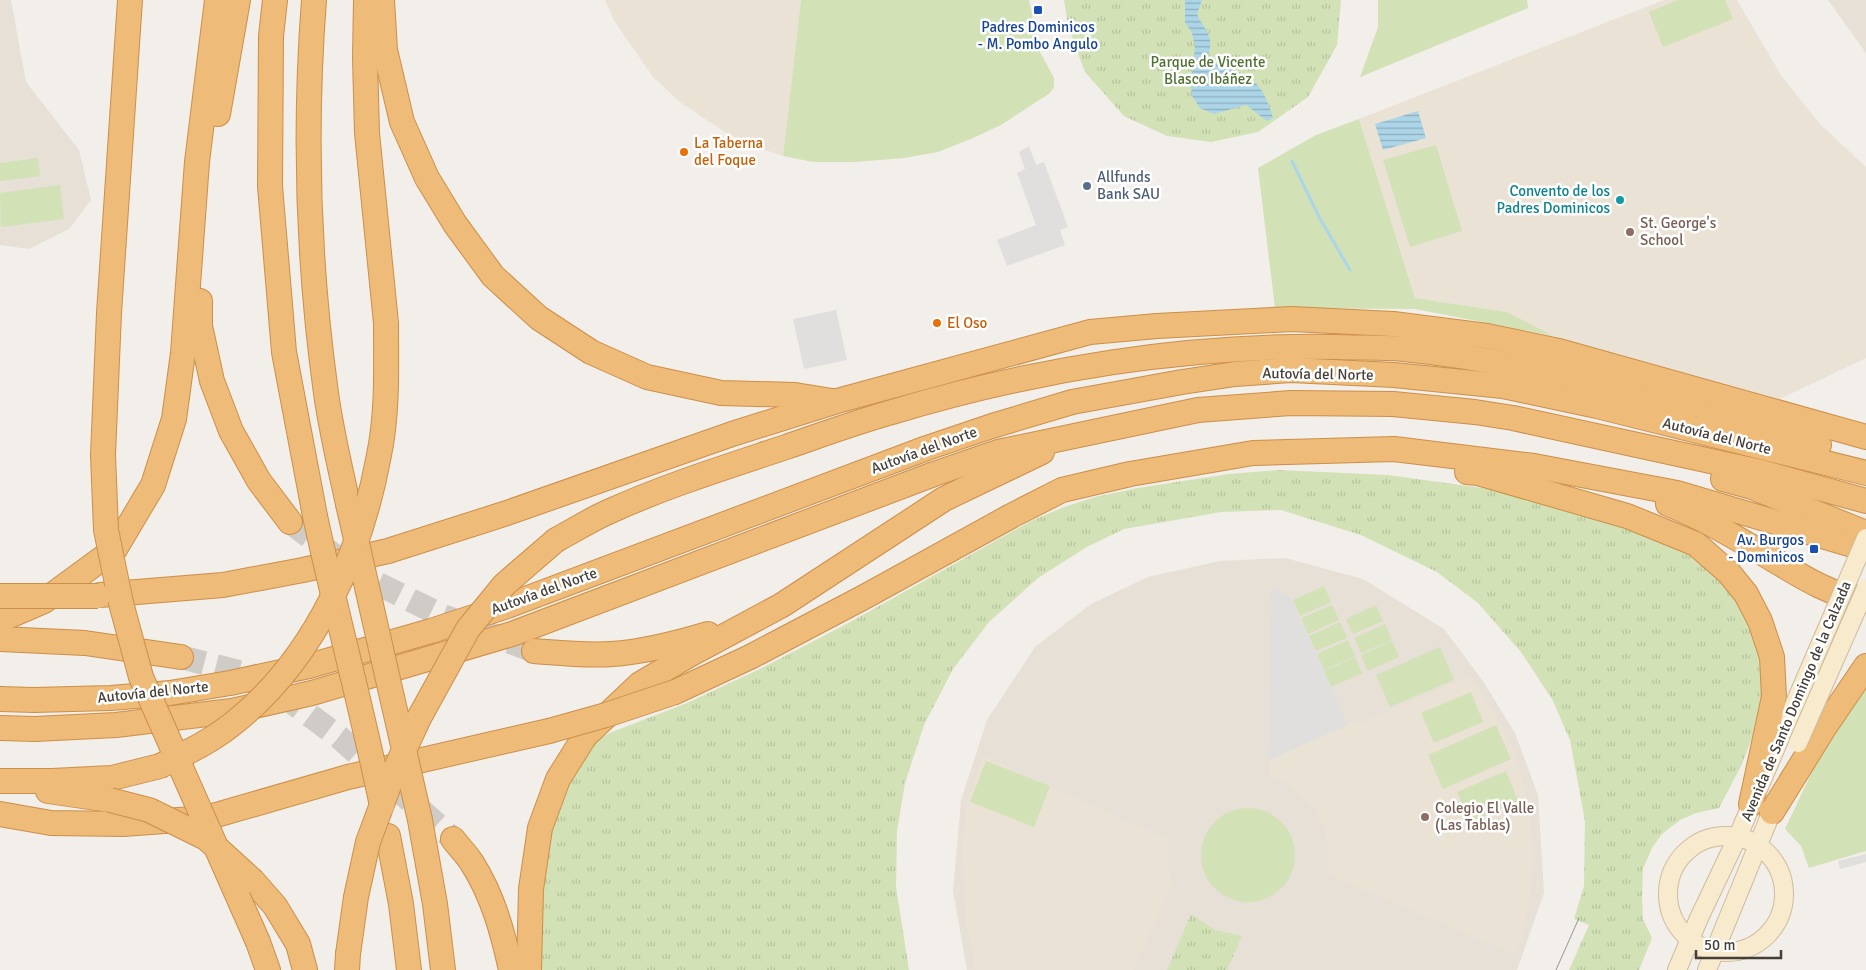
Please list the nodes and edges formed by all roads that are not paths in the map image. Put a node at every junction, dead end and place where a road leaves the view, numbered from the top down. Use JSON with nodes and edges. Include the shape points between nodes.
{"nodes":[{"id":1,"x":130,"y":0,"type":"edge"},
{"id":2,"x":216,"y":0,"type":"edge"},
{"id":3,"x":238,"y":0,"type":"edge"},
{"id":4,"x":275,"y":0,"type":"edge"},
{"id":5,"x":314,"y":0,"type":"edge"},
{"id":6,"x":326,"y":0,"type":"edge"},
{"id":7,"x":366,"y":0,"type":"edge"},
{"id":8,"x":382,"y":0,"type":"edge"},
{"id":9,"x":309,"y":117,"type":"junction"},
{"id":10,"x":1657,"y":378,"type":"junction"},
{"id":11,"x":837,"y":401,"type":"junction"},
{"id":12,"x":1513,"y":418,"type":"junction"},
{"id":13,"x":1084,"y":433,"type":"junction"},
{"id":14,"x":1866,"y":436,"type":"edge"},
{"id":15,"x":1866,"y":449,"type":"edge"},
{"id":16,"x":1252,"y":453,"type":"junction"},
{"id":17,"x":1866,"y":458,"type":"edge"},
{"id":18,"x":1556,"y":470,"type":"junction"},
{"id":19,"x":1866,"y":472,"type":"edge"},
{"id":20,"x":1866,"y":501,"type":"edge"},
{"id":21,"x":290,"y":522,"type":"tunnel mouth"},
{"id":22,"x":1866,"y":532,"type":"edge"},
{"id":23,"x":1866,"y":538,"type":"edge"},
{"id":24,"x":1866,"y":549,"type":"edge"},
{"id":25,"x":1866,"y":588,"type":"edge"},
{"id":26,"x":0,"y":596,"type":"edge"},
{"id":27,"x":1866,"y":601,"type":"edge"},
{"id":28,"x":782,"y":604,"type":"junction"},
{"id":29,"x":0,"y":620,"type":"edge"},
{"id":30,"x":0,"y":639,"type":"edge"},
{"id":31,"x":534,"y":650,"type":"tunnel mouth"},
{"id":32,"x":181,"y":657,"type":"tunnel mouth"},
{"id":33,"x":1866,"y":666,"type":"edge"},
{"id":34,"x":0,"y":699,"type":"edge"},
{"id":35,"x":0,"y":728,"type":"edge"},
{"id":36,"x":0,"y":781,"type":"edge"},
{"id":37,"x":1761,"y":808,"type":"junction"},
{"id":38,"x":0,"y":814,"type":"edge"},
{"id":39,"x":1738,"y":836,"type":"junction"},
{"id":40,"x":453,"y":839,"type":"tunnel mouth"},
{"id":41,"x":1758,"y":845,"type":"junction"},
{"id":42,"x":1690,"y":939,"type":"junction"},
{"id":43,"x":1716,"y":951,"type":"junction"},
{"id":44,"x":348,"y":962,"type":"edge"},
{"id":45,"x":268,"y":970,"type":"edge"},
{"id":46,"x":305,"y":970,"type":"edge"},
{"id":47,"x":409,"y":970,"type":"edge"},
{"id":48,"x":443,"y":970,"type":"edge"},
{"id":49,"x":511,"y":970,"type":"edge"},
{"id":50,"x":529,"y":970,"type":"edge"},
{"id":51,"x":1677,"y":970,"type":"edge"},
{"id":52,"x":1707,"y":970,"type":"edge"}],
"edges":[{"from":1,"to":45,"type":"highway","bridge":true,"via":[[103,455],[106,530],[141,677]]},
{"from":2,"to":29,"type":"highway","via":[[196,162],[183,353],[174,419],[153,485],[115,549],[44,601]]},
{"from":3,"to":21,"type":"highway","via":[[209,167],[200,257],[200,326],[212,381],[231,431],[259,481]]},
{"from":4,"to":47,"type":"highway","bridge":true,"via":[[271,36],[270,186],[284,352],[315,516],[388,836]]},
{"from":5,"to":9,"type":"highway"},
{"from":6,"to":9,"type":"highway","via":[[318,97]]},
{"from":7,"to":36,"type":"highway","bridge":true,"via":[[367,133],[386,322],[386,393],[380,454],[366,511],[344,572],[320,620],[268,694],[201,746],[160,766],[112,778]]},
{"from":8,"to":11,"type":"highway","via":[[385,50],[402,122],[427,178],[493,276],[539,318],[591,352],[647,377],[721,393],[795,395]]},
{"from":9,"to":48,"type":"highway","bridge":true,"via":[[310,212],[316,309],[326,394],[420,820]]},
{"from":10,"to":11,"type":"highway","via":[[1487,336],[1393,324],[1292,319],[1175,324],[1090,332]]},
{"from":10,"to":14,"type":"highway"},
{"from":10,"to":15,"type":"highway","via":[[1716,402]]},
{"from":11,"to":26,"type":"highway","bridge":true,"via":[[388,551],[223,584],[98,596]]},
{"from":12,"to":13,"type":"highway","name":"Autovía del Norte","via":[[1393,404],[1291,402],[1198,410]]},
{"from":12,"to":20,"type":"highway","name":"Autovía del Norte","via":[[1761,472]]},
{"from":12,"to":22,"type":"highway","via":[[1565,440],[1672,463],[1752,487]]},
{"from":13,"to":28,"type":"highway","via":[[944,499]]},
{"from":13,"to":35,"type":"highway","name":"Autovía del Norte","via":[[998,452],[943,470],[512,634],[312,693],[232,711],[116,725]]},
{"from":16,"to":18,"type":"highway","via":[[1394,449]]},
{"from":16,"to":37,"type":"highway","via":[[1278,462],[1376,464],[1478,473],[1627,516],[1696,544],[1730,574],[1746,594],[1760,621],[1772,657],[1774,697]]},
{"from":16,"to":38,"type":"highway","bridge":true,"via":[[1139,472],[1062,490],[750,657],[675,692],[606,715],[348,777],[206,818],[123,824],[51,823]]},
{"from":17,"to":44,"type":"highway","bridge":true,"via":[[1682,405],[1551,372],[1402,349],[1291,346],[1178,353],[1064,370],[892,412],[666,488],[605,513],[556,540],[504,585],[468,629],[419,718],[394,772],[368,842],[356,898]]},
{"from":18,"to":24,"type":"highway","via":[[1677,493]]},
{"from":18,"to":27,"type":"highway","via":[[1694,514],[1819,586],[1849,599]]},
{"from":19,"to":34,"type":"highway","name":"Autovía del Norte","via":[[1503,386],[1394,375],[1291,370],[1235,374],[1072,402],[992,426],[507,606],[308,666],[170,693],[111,698]]},
{"from":23,"to":37,"type":"street","name":"Avenida de Santo Domingo de la Calzada","bridge":true,"via":[[1795,703]]},
{"from":25,"to":37,"type":"street","name":"Avenida de Santo Domingo de la Calzada","bridge":true,"via":[[1798,743]]},
{"from":28,"to":31,"type":"highway","via":[[729,627],[679,643],[613,654]]},
{"from":28,"to":50,"type":"highway","via":[[640,684],[585,736],[558,779],[540,828],[531,889]]},
{"from":30,"to":32,"type":"highway","via":[[85,643]]},
{"from":33,"to":37,"type":"highway","via":[[1824,728]]},
{"from":36,"to":46,"type":"highway","bridge":true,"via":[[149,810],[206,838],[275,906],[298,944]]},
{"from":37,"to":39,"type":"street","name":"Avenida de Santo Domingo de la Calzada"},
{"from":37,"to":41,"type":"street","name":"Avenida de Santo Domingo de la Calzada"},
{"from":39,"to":41,"type":"street","name":"Avenida de Santo Domingo de la Calzada"},
{"from":39,"to":42,"type":"street","name":"Avenida de Santo Domingo de la Calzada"},
{"from":39,"to":42,"type":"street","name":"Avenida de Santo Domingo de la Calzada","via":[[1710,838],[1687,847],[1671,870],[1666,898],[1673,920]]},
{"from":40,"to":49,"type":"highway","via":[[472,864],[491,899]]},
{"from":41,"to":43,"type":"street","name":"Avenida de Santo Domingo de la Calzada"},
{"from":41,"to":43,"type":"street","name":"Avenida de Santo Domingo de la Calzada","via":[[1774,856],[1786,886],[1782,915],[1764,940],[1742,951]]},
{"from":42,"to":43,"type":"street","name":"Avenida de Santo Domingo de la Calzada"},
{"from":42,"to":51,"type":"street","name":"Avenida de Santo Domingo de la Calzada"},
{"from":43,"to":52,"type":"street","name":"Avenida de Santo Domingo de la Calzada"}]}
